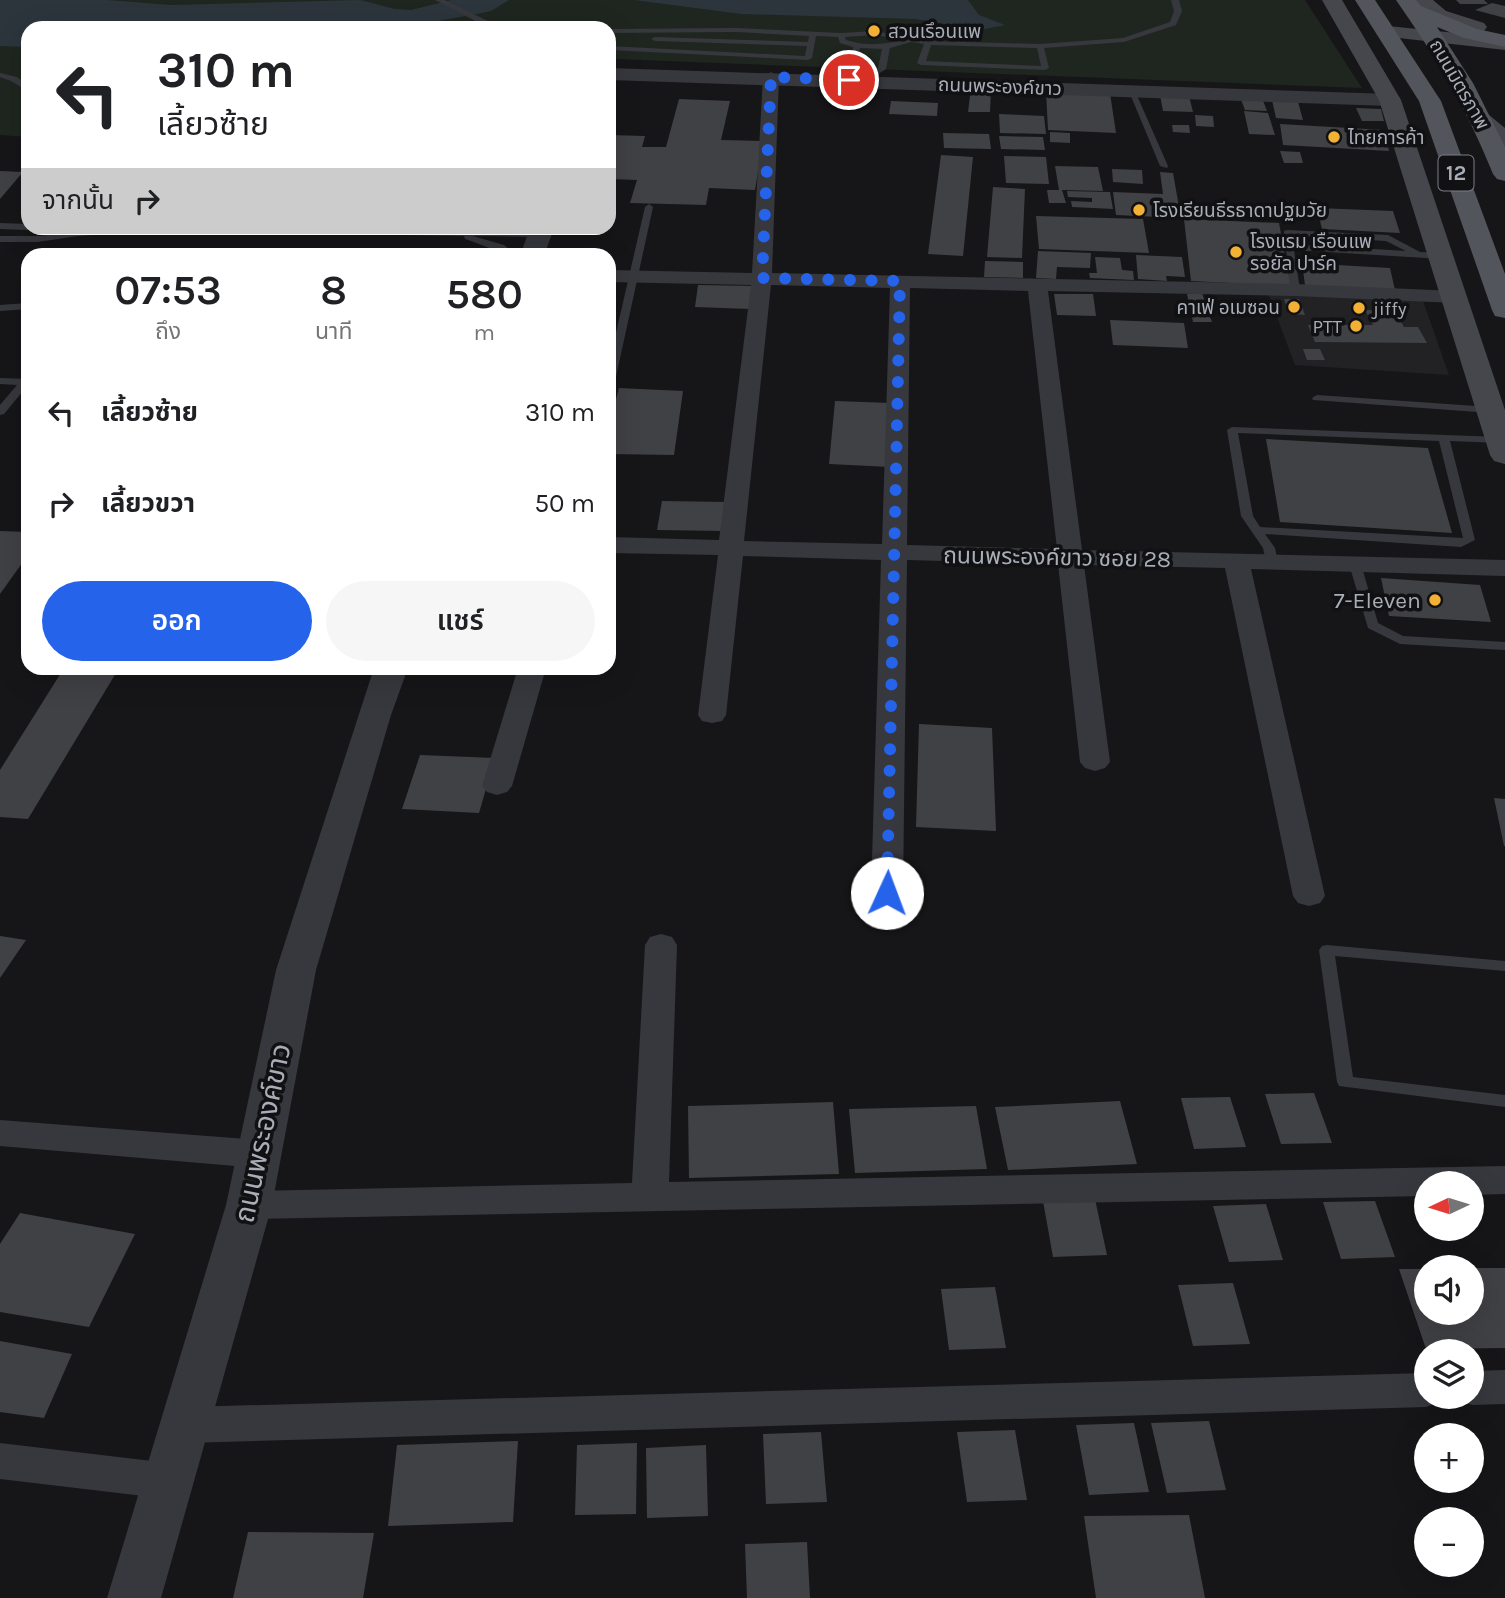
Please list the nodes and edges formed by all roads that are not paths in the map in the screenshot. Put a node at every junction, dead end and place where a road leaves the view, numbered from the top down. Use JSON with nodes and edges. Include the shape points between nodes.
{"nodes":[{"id":1,"x":440,"y":0,"type":"edge"},
{"id":2,"x":1175,"y":0,"type":"edge"},
{"id":3,"x":1332,"y":0,"type":"edge"},
{"id":4,"x":1366,"y":0,"type":"edge"},
{"id":5,"x":1413,"y":3,"type":"edge"},
{"id":6,"x":485,"y":21,"type":"edge"},
{"id":7,"x":616,"y":30,"type":"edge"},
{"id":8,"x":813,"y":34,"type":"junction"},
{"id":9,"x":841,"y":35,"type":"junction"},
{"id":10,"x":1505,"y":35,"type":"edge"},
{"id":11,"x":1391,"y":37,"type":"junction"},
{"id":12,"x":616,"y":39,"type":"edge"},
{"id":13,"x":1435,"y":40,"type":"junction"},
{"id":14,"x":908,"y":41,"type":"junction"},
{"id":15,"x":1505,"y":43,"type":"edge"},
{"id":16,"x":811,"y":44,"type":"junction"},
{"id":17,"x":857,"y":47,"type":"junction"},
{"id":18,"x":927,"y":47,"type":"junction"},
{"id":19,"x":616,"y":48,"type":"edge"},
{"id":20,"x":886,"y":48,"type":"junction"},
{"id":21,"x":1040,"y":50,"type":"junction"},
{"id":22,"x":1505,"y":58,"type":"edge"},
{"id":23,"x":1456,"y":73,"type":"junction"},
{"id":24,"x":616,"y":74,"type":"edge"},
{"id":25,"x":0,"y":75,"type":"edge"},
{"id":26,"x":771,"y":77,"type":"junction"},
{"id":27,"x":835,"y":80,"type":"junction"},
{"id":28,"x":865,"y":81,"type":"junction"},
{"id":29,"x":21,"y":84,"type":"edge"},
{"id":30,"x":1131,"y":91,"type":"junction"},
{"id":31,"x":1390,"y":100,"type":"junction"},
{"id":32,"x":1481,"y":120,"type":"junction"},
{"id":33,"x":1504,"y":138,"type":"edge"},
{"id":34,"x":1164,"y":166,"type":"dead end"},
{"id":35,"x":1505,"y":174,"type":"edge"},
{"id":36,"x":649,"y":207,"type":"dead end"},
{"id":37,"x":1474,"y":223,"type":"junction"},
{"id":38,"x":0,"y":226,"type":"edge"},
{"id":39,"x":21,"y":227,"type":"edge"},
{"id":40,"x":65,"y":235,"type":"edge"},
{"id":41,"x":463,"y":235,"type":"edge"},
{"id":42,"x":476,"y":235,"type":"edge"},
{"id":43,"x":0,"y":239,"type":"edge"},
{"id":44,"x":538,"y":239,"type":"edge"},
{"id":45,"x":1289,"y":247,"type":"junction"},
{"id":46,"x":502,"y":248,"type":"edge"},
{"id":47,"x":1431,"y":255,"type":"junction"},
{"id":48,"x":616,"y":275,"type":"edge"},
{"id":49,"x":635,"y":276,"type":"junction"},
{"id":50,"x":762,"y":278,"type":"junction"},
{"id":51,"x":900,"y":281,"type":"junction"},
{"id":52,"x":1037,"y":284,"type":"junction"},
{"id":53,"x":1295,"y":290,"type":"junction"},
{"id":54,"x":1455,"y":297,"type":"junction"},
{"id":55,"x":21,"y":307,"type":"edge"},
{"id":56,"x":0,"y":309,"type":"edge"},
{"id":57,"x":1505,"y":310,"type":"edge"},
{"id":58,"x":616,"y":356,"type":"edge"},
{"id":59,"x":0,"y":382,"type":"edge"},
{"id":60,"x":21,"y":382,"type":"edge"},
{"id":61,"x":21,"y":388,"type":"edge"},
{"id":62,"x":1317,"y":398,"type":"dead end"},
{"id":63,"x":1491,"y":410,"type":"junction"},
{"id":64,"x":0,"y":412,"type":"edge"},
{"id":65,"x":1444,"y":438,"type":"junction"},
{"id":66,"x":1503,"y":447,"type":"edge"},
{"id":67,"x":1258,"y":530,"type":"junction"},
{"id":68,"x":616,"y":545,"type":"edge"},
{"id":69,"x":731,"y":549,"type":"junction"},
{"id":70,"x":893,"y":553,"type":"junction"},
{"id":71,"x":1070,"y":557,"type":"junction"},
{"id":72,"x":1236,"y":561,"type":"junction"},
{"id":73,"x":1272,"y":562,"type":"junction"},
{"id":74,"x":1356,"y":564,"type":"junction"},
{"id":75,"x":1505,"y":568,"type":"edge"},
{"id":76,"x":1505,"y":646,"type":"edge"},
{"id":77,"x":388,"y":675,"type":"edge"},
{"id":78,"x":530,"y":675,"type":"edge"},
{"id":79,"x":712,"y":715,"type":"dead end"},
{"id":80,"x":1095,"y":762,"type":"dead end"},
{"id":81,"x":497,"y":786,"type":"dead end"},
{"id":82,"x":887,"y":893,"type":"dead end"},
{"id":83,"x":1309,"y":896,"type":"dead end"},
{"id":84,"x":661,"y":945,"type":"dead end"},
{"id":85,"x":1505,"y":965,"type":"edge"},
{"id":86,"x":1505,"y":1101,"type":"edge"},
{"id":87,"x":0,"y":1133,"type":"edge"},
{"id":88,"x":259,"y":1154,"type":"junction"},
{"id":89,"x":1505,"y":1180,"type":"edge"},
{"id":90,"x":650,"y":1196,"type":"junction"},
{"id":91,"x":249,"y":1205,"type":"junction"},
{"id":92,"x":1505,"y":1387,"type":"edge"},
{"id":93,"x":1484,"y":1388,"type":"edge"},
{"id":94,"x":1414,"y":1390,"type":"edge"},
{"id":95,"x":186,"y":1425,"type":"junction"},
{"id":96,"x":0,"y":1461,"type":"edge"},
{"id":97,"x":169,"y":1481,"type":"junction"},
{"id":98,"x":134,"y":1598,"type":"edge"}],
"edges":[{"from":1,"to":6,"type":"lane"},
{"from":2,"to":21,"type":"lane","via":[[1178,10],[1173,23],[1150,32],[1124,40]]},
{"from":3,"to":31,"type":"main road"},
{"from":4,"to":11,"type":"main road","name":"ถนนมิตรภาพ","number":"12"},
{"from":5,"to":10,"type":"main road"},
{"from":5,"to":13,"type":"main road","name":"ถนนมิตรภาพ","number":"12"},
{"from":5,"to":15,"type":"main road","via":[[1471,34]]},
{"from":7,"to":8,"type":"lane"},
{"from":8,"to":9,"type":"lane"},
{"from":8,"to":16,"type":"lane"},
{"from":9,"to":14,"type":"lane","via":[[875,33]]},
{"from":9,"to":17,"type":"lane","via":[[843,41]]},
{"from":11,"to":13,"type":"main road"},
{"from":11,"to":37,"type":"main road","name":"ถนนมิตรภาพ","number":"12","via":[[1430,101]]},
{"from":12,"to":16,"type":"lane"},
{"from":13,"to":15,"type":"main road"},
{"from":13,"to":22,"type":"main road"},
{"from":13,"to":23,"type":"main road","name":"ถนนมิตรภาพ","number":"12"},
{"from":14,"to":18,"type":"lane"},
{"from":14,"to":20,"type":"lane"},
{"from":16,"to":19,"type":"lane","via":[[808,58]]},
{"from":17,"to":20,"type":"lane"},
{"from":17,"to":27,"type":"lane","via":[[852,68]]},
{"from":18,"to":21,"type":"lane"},
{"from":18,"to":21,"type":"lane","via":[[921,63],[1045,68]]},
{"from":20,"to":28,"type":"lane","via":[[882,69]]},
{"from":22,"to":23,"type":"main road","via":[[1473,63]]},
{"from":23,"to":32,"type":"main road","name":"ถนนมิตรภาพ","number":"12"},
{"from":24,"to":26,"type":"street","name":"ถนนพระองค์ขาว"},
{"from":25,"to":29,"type":"lane"},
{"from":26,"to":27,"type":"street","name":"ถนนพระองค์ขาว"},
{"from":26,"to":50,"type":"street"},
{"from":27,"to":28,"type":"street","name":"ถนนพระองค์ขาว"},
{"from":28,"to":30,"type":"street","name":"ถนนพระองค์ขาว"},
{"from":30,"to":31,"type":"street","name":"ถนนพระองค์ขาว"},
{"from":30,"to":34,"type":"lane"},
{"from":31,"to":47,"type":"main road"},
{"from":32,"to":33,"type":"main road"},
{"from":32,"to":35,"type":"main road","name":"ถนนมิตรภาพ","number":"12"},
{"from":36,"to":49,"type":"lane"},
{"from":37,"to":47,"type":"main road"},
{"from":37,"to":57,"type":"main road","name":"ถนนมิตรภาพ","number":"12"},
{"from":38,"to":39,"type":"lane"},
{"from":40,"to":43,"type":"lane"},
{"from":41,"to":46,"type":"lane"},
{"from":42,"to":44,"type":"lane"},
{"from":45,"to":47,"type":"lane"},
{"from":45,"to":47,"type":"lane","via":[[1286,228],[1388,238]]},
{"from":45,"to":53,"type":"lane"},
{"from":47,"to":54,"type":"main road"},
{"from":48,"to":49,"type":"street"},
{"from":49,"to":50,"type":"street"},
{"from":49,"to":58,"type":"lane"},
{"from":50,"to":51,"type":"street"},
{"from":50,"to":69,"type":"street"},
{"from":51,"to":52,"type":"street"},
{"from":51,"to":70,"type":"street"},
{"from":52,"to":53,"type":"street"},
{"from":52,"to":71,"type":"street"},
{"from":53,"to":54,"type":"street"},
{"from":54,"to":63,"type":"main road"},
{"from":55,"to":56,"type":"lane"},
{"from":59,"to":60,"type":"lane"},
{"from":61,"to":64,"type":"lane"},
{"from":62,"to":63,"type":"lane"},
{"from":63,"to":66,"type":"main road"},
{"from":65,"to":66,"type":"lane"},
{"from":65,"to":67,"type":"lane","via":[[1469,540]]},
{"from":65,"to":67,"type":"lane","via":[[1231,430],[1247,516]]},
{"from":67,"to":73,"type":"lane"},
{"from":68,"to":69,"type":"street","name":"ถนนพระองค์ขาว ซอย 28"},
{"from":69,"to":70,"type":"street","name":"ถนนพระองค์ขาว ซอย 28"},
{"from":69,"to":79,"type":"street"},
{"from":70,"to":71,"type":"street","name":"ถนนพระองค์ขาว ซอย 28"},
{"from":70,"to":82,"type":"street"},
{"from":71,"to":72,"type":"street","name":"ถนนพระองค์ขาว ซอย 28"},
{"from":71,"to":80,"type":"street"},
{"from":72,"to":73,"type":"street","name":"ถนนพระองค์ขาว ซอย 28"},
{"from":72,"to":83,"type":"street"},
{"from":73,"to":74,"type":"street","name":"ถนนพระองค์ขาว ซอย 28"},
{"from":74,"to":75,"type":"street","name":"ถนนพระองค์ขาว ซอย 28"},
{"from":74,"to":76,"type":"lane","via":[[1372,625],[1399,640]]},
{"from":77,"to":88,"type":"street","name":"ถนนพระองค์ขาว","via":[[296,970]]},
{"from":78,"to":81,"type":"street"},
{"from":84,"to":90,"type":"street"},
{"from":85,"to":86,"type":"lane","via":[[1326,950],[1345,1082]]},
{"from":87,"to":88,"type":"street"},
{"from":88,"to":91,"type":"street","name":"ถนนพระองค์ขาว"},
{"from":89,"to":90,"type":"street"},
{"from":90,"to":91,"type":"street"},
{"from":91,"to":95,"type":"street","name":"ถนนพระองค์ขาว"},
{"from":92,"to":93,"type":"street"},
{"from":94,"to":95,"type":"street"},
{"from":95,"to":97,"type":"street","name":"ถนนพระองค์ขาว"},
{"from":96,"to":97,"type":"street"},
{"from":97,"to":98,"type":"street","name":"ถนนพระองค์ขาว"}]}
